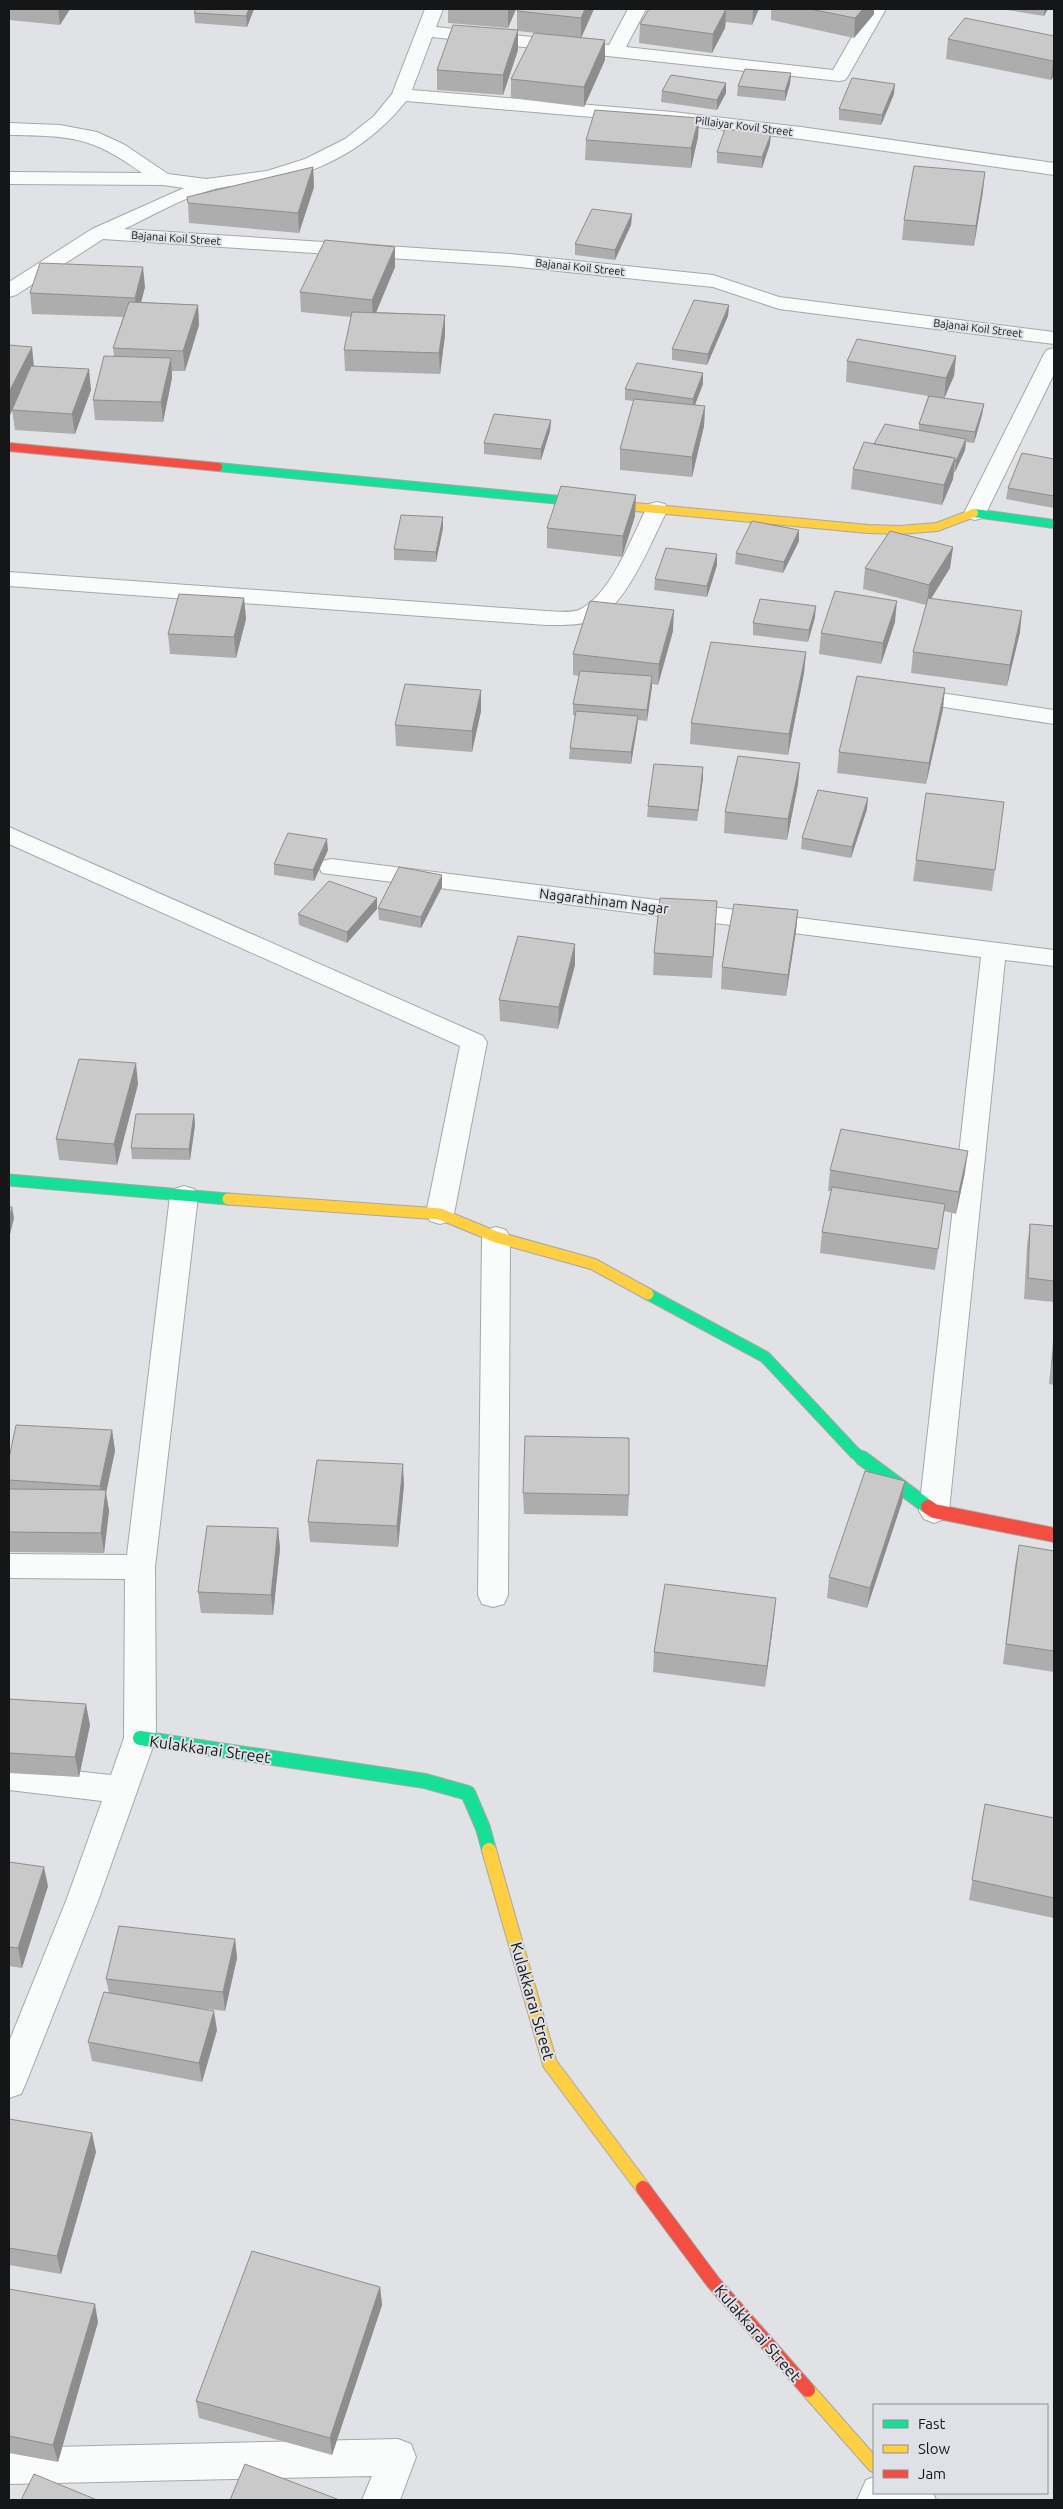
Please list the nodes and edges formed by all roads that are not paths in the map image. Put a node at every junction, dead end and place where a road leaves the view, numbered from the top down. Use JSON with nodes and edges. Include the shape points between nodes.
{"nodes":[{"id":1,"x":434,"y":9,"type":"edge"},
{"id":2,"x":637,"y":9,"type":"edge"},
{"id":3,"x":877,"y":9,"type":"edge"},
{"id":4,"x":426,"y":30,"type":"junction"},
{"id":5,"x":616,"y":51,"type":"junction"},
{"id":6,"x":402,"y":95,"type":"junction"},
{"id":7,"x":9,"y":129,"type":"edge"},
{"id":8,"x":1054,"y":169,"type":"edge"},
{"id":9,"x":9,"y":178,"type":"edge"},
{"id":10,"x":163,"y":179,"type":"junction"},
{"id":11,"x":207,"y":185,"type":"junction"},
{"id":12,"x":99,"y":233,"type":"junction"},
{"id":13,"x":9,"y":291,"type":"edge"},
{"id":14,"x":1054,"y":338,"type":"edge"},
{"id":15,"x":1054,"y":354,"type":"edge"},
{"id":16,"x":9,"y":447,"type":"edge"},
{"id":17,"x":657,"y":509,"type":"junction"},
{"id":18,"x":975,"y":513,"type":"junction"},
{"id":19,"x":1054,"y":524,"type":"edge"},
{"id":20,"x":9,"y":579,"type":"edge"},
{"id":21,"x":886,"y":692,"type":"edge"},
{"id":22,"x":1054,"y":717,"type":"edge"},
{"id":23,"x":11,"y":840,"type":"edge"},
{"id":24,"x":332,"y":867,"type":"dead end"},
{"id":25,"x":994,"y":949,"type":"junction"},
{"id":26,"x":1054,"y":958,"type":"edge"},
{"id":27,"x":9,"y":1180,"type":"edge"},
{"id":28,"x":184,"y":1196,"type":"junction"},
{"id":29,"x":440,"y":1214,"type":"junction"},
{"id":30,"x":496,"y":1237,"type":"junction"},
{"id":31,"x":934,"y":1511,"type":"junction"},
{"id":32,"x":1054,"y":1535,"type":"edge"},
{"id":33,"x":9,"y":1566,"type":"edge"},
{"id":34,"x":140,"y":1567,"type":"junction"},
{"id":35,"x":493,"y":1595,"type":"dead end"},
{"id":36,"x":140,"y":1738,"type":"junction"},
{"id":37,"x":9,"y":1776,"type":"edge"},
{"id":38,"x":122,"y":1790,"type":"junction"},
{"id":39,"x":9,"y":2083,"type":"edge"},
{"id":40,"x":873,"y":2464,"type":"edge"},
{"id":41,"x":9,"y":2466,"type":"edge"},
{"id":42,"x":381,"y":2500,"type":"edge"}],
"edges":[{"from":1,"to":4,"type":"street"},
{"from":2,"to":5,"type":"street"},
{"from":3,"to":5,"type":"street","via":[[839,76]]},
{"from":4,"to":5,"type":"street"},
{"from":4,"to":6,"type":"street"},
{"from":6,"to":8,"type":"street","name":"Pillaiyar Kovil Street","via":[[800,132]]},
{"from":6,"to":11,"type":"street","via":[[381,120],[352,143],[312,163],[269,176]]},
{"from":7,"to":10,"type":"street","via":[[56,130],[91,136]]},
{"from":9,"to":10,"type":"street"},
{"from":10,"to":11,"type":"street"},
{"from":11,"to":12,"type":"street"},
{"from":12,"to":13,"type":"street"},
{"from":12,"to":14,"type":"street","name":"Bajanai Koil Street","via":[[510,260],[713,281],[779,303]]},
{"from":15,"to":18,"type":"street"},
{"from":16,"to":17,"type":"street"},
{"from":17,"to":18,"type":"street","via":[[900,530],[937,527]]},
{"from":17,"to":20,"type":"street","via":[[614,592],[588,614],[574,617],[536,618]]},
{"from":18,"to":19,"type":"street"},
{"from":21,"to":22,"type":"street"},
{"from":23,"to":29,"type":"street","via":[[474,1042]]},
{"from":24,"to":25,"type":"street","name":"Nagarathinam Nagar"},
{"from":25,"to":26,"type":"street","name":"Nagarathinam Nagar"},
{"from":25,"to":31,"type":"street"},
{"from":27,"to":28,"type":"street"},
{"from":28,"to":29,"type":"street"},
{"from":28,"to":34,"type":"street"},
{"from":29,"to":30,"type":"street"},
{"from":30,"to":31,"type":"street","via":[[593,1264],[765,1357],[855,1453]]},
{"from":30,"to":35,"type":"street"},
{"from":31,"to":32,"type":"street"},
{"from":33,"to":34,"type":"street"},
{"from":34,"to":36,"type":"street"},
{"from":36,"to":38,"type":"street"},
{"from":36,"to":40,"type":"street","name":"Kulakkarai Street","via":[[425,1781],[468,1793],[483,1828],[550,2064],[713,2282]]},
{"from":37,"to":38,"type":"street"},
{"from":38,"to":39,"type":"street","via":[[82,1901]]},
{"from":41,"to":42,"type":"street","via":[[398,2457]]}]}
